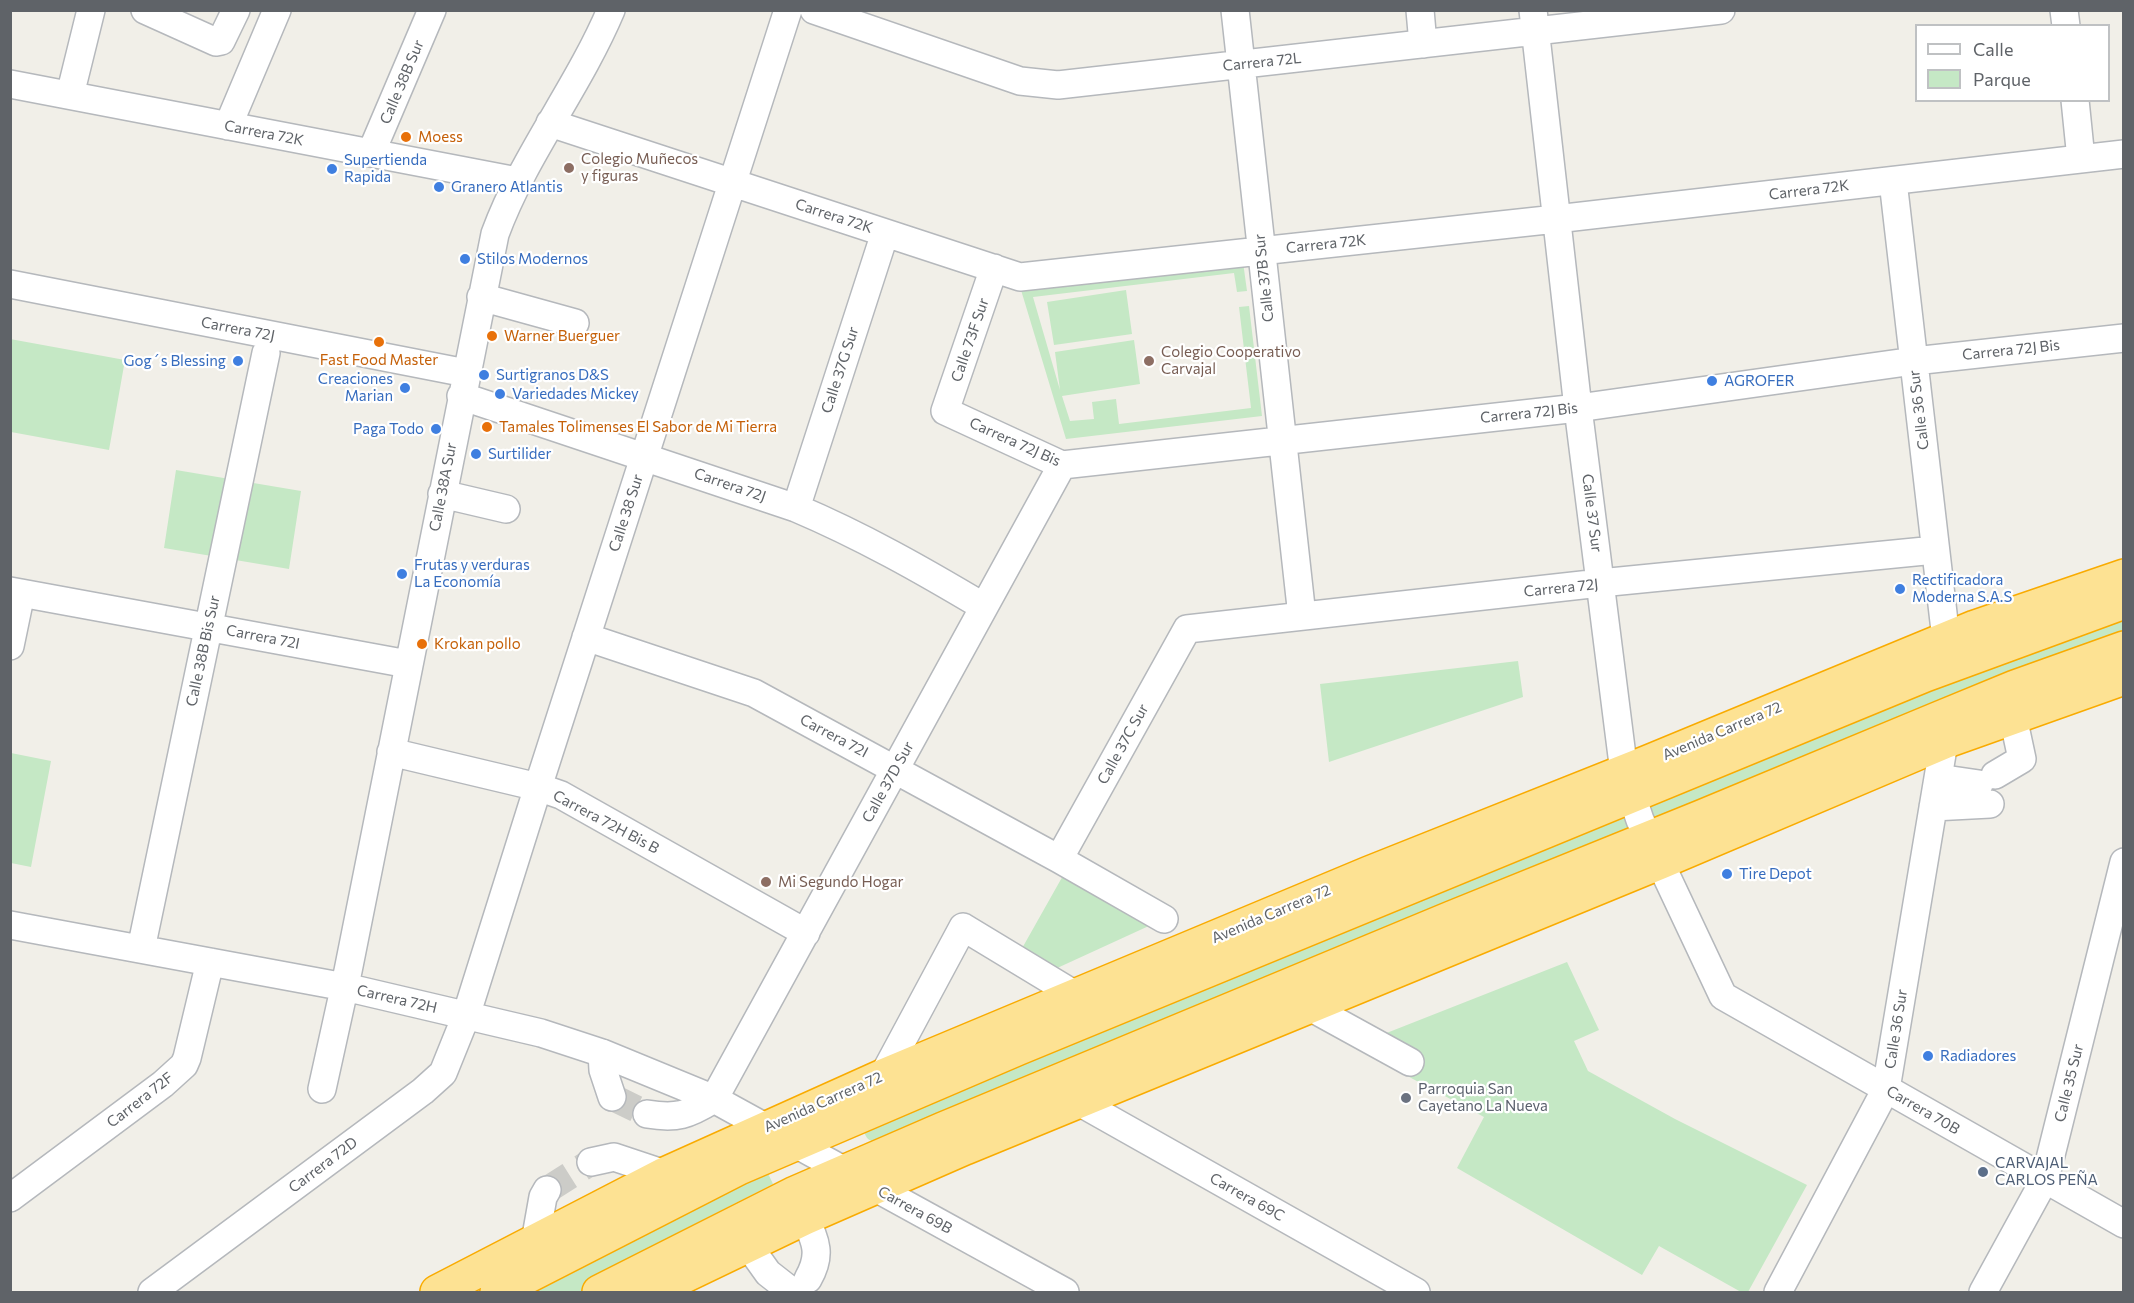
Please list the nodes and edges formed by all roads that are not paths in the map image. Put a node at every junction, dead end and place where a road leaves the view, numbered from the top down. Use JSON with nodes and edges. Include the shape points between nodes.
{"nodes":[{"id":1,"x":91,"y":10,"type":"edge"},
{"id":2,"x":145,"y":10,"type":"edge"},
{"id":3,"x":236,"y":10,"type":"edge"},
{"id":4,"x":277,"y":10,"type":"edge"},
{"id":5,"x":432,"y":10,"type":"edge"},
{"id":6,"x":611,"y":10,"type":"edge"},
{"id":7,"x":788,"y":10,"type":"edge"},
{"id":8,"x":814,"y":10,"type":"edge"},
{"id":9,"x":1235,"y":10,"type":"edge"},
{"id":10,"x":1420,"y":10,"type":"edge"},
{"id":11,"x":1721,"y":10,"type":"edge"},
{"id":12,"x":1689,"y":12,"type":"edge"},
{"id":13,"x":1534,"y":21,"type":"edge"},
{"id":14,"x":1423,"y":44,"type":"junction"},
{"id":15,"x":1241,"y":64,"type":"junction"},
{"id":16,"x":10,"y":84,"type":"edge"},
{"id":17,"x":70,"y":94,"type":"junction"},
{"id":18,"x":2074,"y":102,"type":"edge"},
{"id":19,"x":550,"y":123,"type":"junction"},
{"id":20,"x":228,"y":126,"type":"junction"},
{"id":21,"x":371,"y":153,"type":"junction"},
{"id":22,"x":2124,"y":154,"type":"edge"},
{"id":23,"x":2081,"y":159,"type":"junction"},
{"id":24,"x":517,"y":181,"type":"junction"},
{"id":25,"x":1893,"y":181,"type":"junction"},
{"id":26,"x":732,"y":183,"type":"junction"},
{"id":27,"x":1556,"y":219,"type":"junction"},
{"id":28,"x":885,"y":232,"type":"junction"},
{"id":29,"x":1262,"y":251,"type":"junction"},
{"id":30,"x":994,"y":268,"type":"junction"},
{"id":31,"x":10,"y":284,"type":"edge"},
{"id":32,"x":481,"y":297,"type":"junction"},
{"id":33,"x":575,"y":323,"type":"dead end"},
{"id":34,"x":2124,"y":338,"type":"edge"},
{"id":35,"x":266,"y":353,"type":"dead end"},
{"id":36,"x":1914,"y":361,"type":"junction"},
{"id":37,"x":463,"y":385,"type":"junction"},
{"id":38,"x":1578,"y":408,"type":"junction"},
{"id":39,"x":945,"y":411,"type":"joint"},
{"id":40,"x":1282,"y":441,"type":"junction"},
{"id":41,"x":644,"y":456,"type":"junction"},
{"id":42,"x":1062,"y":465,"type":"junction"},
{"id":43,"x":442,"y":494,"type":"junction"},
{"id":44,"x":796,"y":508,"type":"junction"},
{"id":45,"x":506,"y":509,"type":"dead end"},
{"id":46,"x":1935,"y":550,"type":"junction"},
{"id":47,"x":2124,"y":576,"type":"edge"},
{"id":48,"x":1600,"y":583,"type":"junction"},
{"id":49,"x":2124,"y":587,"type":"edge"},
{"id":50,"x":16,"y":592,"type":"edge"},
{"id":51,"x":2124,"y":602,"type":"edge"},
{"id":52,"x":984,"y":607,"type":"junction"},
{"id":53,"x":1302,"y":616,"type":"junction"},
{"id":54,"x":2076,"y":618,"type":"junction"},
{"id":55,"x":209,"y":627,"type":"junction"},
{"id":56,"x":1187,"y":629,"type":"joint"},
{"id":57,"x":586,"y":637,"type":"junction"},
{"id":58,"x":1946,"y":639,"type":"junction"},
{"id":59,"x":10,"y":646,"type":"edge"},
{"id":60,"x":2116,"y":660,"type":"edge"},
{"id":61,"x":408,"y":664,"type":"junction"},
{"id":62,"x":2013,"y":717,"type":"junction"},
{"id":63,"x":1944,"y":742,"type":"junction"},
{"id":64,"x":391,"y":752,"type":"junction"},
{"id":65,"x":895,"y":769,"type":"junction"},
{"id":66,"x":1938,"y":778,"type":"junction"},
{"id":67,"x":1628,"y":784,"type":"junction"},
{"id":68,"x":538,"y":787,"type":"junction"},
{"id":69,"x":1992,"y":789,"type":"junction"},
{"id":70,"x":1933,"y":807,"type":"junction"},
{"id":71,"x":1655,"y":850,"type":"junction"},
{"id":72,"x":1059,"y":859,"type":"junction"},
{"id":73,"x":2124,"y":862,"type":"edge"},
{"id":74,"x":1391,"y":893,"type":"junction"},
{"id":75,"x":1315,"y":896,"type":"junction"},
{"id":76,"x":1451,"y":918,"type":"junction"},
{"id":77,"x":1164,"y":919,"type":"dead end"},
{"id":78,"x":1517,"y":921,"type":"junction"},
{"id":79,"x":10,"y":925,"type":"edge"},
{"id":80,"x":806,"y":933,"type":"junction"},
{"id":81,"x":141,"y":949,"type":"junction"},
{"id":82,"x":210,"y":962,"type":"junction"},
{"id":83,"x":345,"y":987,"type":"junction"},
{"id":84,"x":1077,"y":996,"type":"junction"},
{"id":85,"x":1723,"y":996,"type":"joint"},
{"id":86,"x":1310,"y":1007,"type":"junction"},
{"id":87,"x":466,"y":1016,"type":"junction"},
{"id":88,"x":602,"y":1053,"type":"junction"},
{"id":89,"x":1410,"y":1062,"type":"dead end"},
{"id":90,"x":883,"y":1076,"type":"junction"},
{"id":91,"x":321,"y":1089,"type":"dead end"},
{"id":92,"x":1886,"y":1089,"type":"junction"},
{"id":93,"x":612,"y":1097,"type":"dead end"},
{"id":94,"x":714,"y":1099,"type":"junction"},
{"id":95,"x":1079,"y":1102,"type":"junction"},
{"id":96,"x":646,"y":1114,"type":"tunnel mouth"},
{"id":97,"x":766,"y":1128,"type":"junction"},
{"id":98,"x":796,"y":1144,"type":"junction"},
{"id":99,"x":591,"y":1162,"type":"tunnel mouth"},
{"id":100,"x":665,"y":1174,"type":"junction"},
{"id":101,"x":859,"y":1179,"type":"junction"},
{"id":102,"x":2045,"y":1179,"type":"junction"},
{"id":103,"x":547,"y":1190,"type":"tunnel mouth"},
{"id":104,"x":10,"y":1198,"type":"edge"},
{"id":105,"x":805,"y":1218,"type":"junction"},
{"id":106,"x":2124,"y":1224,"type":"edge"},
{"id":107,"x":535,"y":1242,"type":"junction"},
{"id":108,"x":748,"y":1245,"type":"junction"},
{"id":109,"x":796,"y":1288,"type":"edge"},
{"id":110,"x":152,"y":1293,"type":"edge"},
{"id":111,"x":437,"y":1293,"type":"edge"},
{"id":112,"x":497,"y":1293,"type":"edge"},
{"id":113,"x":599,"y":1293,"type":"edge"},
{"id":114,"x":651,"y":1293,"type":"edge"},
{"id":115,"x":1065,"y":1293,"type":"edge"},
{"id":116,"x":1416,"y":1293,"type":"edge"},
{"id":117,"x":1778,"y":1293,"type":"edge"},
{"id":118,"x":1983,"y":1293,"type":"edge"}],
"edges":[{"from":1,"to":17,"type":"street"},
{"from":2,"to":3,"type":"street","via":[[216,42],[221,41]]},
{"from":4,"to":20,"type":"street"},
{"from":5,"to":21,"type":"street","name":"Calle 38B Sur"},
{"from":6,"to":19,"type":"street","name":"Calle 38A Sur"},
{"from":7,"to":26,"type":"street","name":"Calle 38 Sur"},
{"from":8,"to":15,"type":"street","name":"Carrera 72L","via":[[1020,81],[1041,84]]},
{"from":9,"to":15,"type":"street","name":"Calle 37B Sur"},
{"from":10,"to":14,"type":"street"},
{"from":11,"to":12,"type":"street","name":"Carrera 72L"},
{"from":12,"to":13,"type":"street","name":"Carrera 72L"},
{"from":13,"to":14,"type":"street","name":"Carrera 72L"},
{"from":13,"to":27,"type":"street","name":"Calle 37 Sur"},
{"from":14,"to":15,"type":"street","name":"Carrera 72L"},
{"from":15,"to":29,"type":"street","name":"Calle 37B Sur"},
{"from":16,"to":17,"type":"street","name":"Carrera 72K"},
{"from":17,"to":20,"type":"street","name":"Carrera 72K"},
{"from":18,"to":23,"type":"street"},
{"from":19,"to":24,"type":"street","name":"Calle 38A Sur"},
{"from":19,"to":26,"type":"street","name":"Carrera 72K"},
{"from":20,"to":21,"type":"street","name":"Carrera 72K"},
{"from":21,"to":24,"type":"street","name":"Carrera 72K"},
{"from":22,"to":23,"type":"street","name":"Carrera 72K"},
{"from":23,"to":25,"type":"street","name":"Carrera 72K"},
{"from":24,"to":32,"type":"street","name":"Calle 38A Sur","via":[[495,234]]},
{"from":25,"to":27,"type":"street","name":"Carrera 72K"},
{"from":25,"to":36,"type":"street","name":"Calle 36 Sur"},
{"from":26,"to":28,"type":"street","name":"Carrera 72K"},
{"from":26,"to":41,"type":"street","name":"Calle 38 Sur"},
{"from":27,"to":29,"type":"street","name":"Carrera 72K"},
{"from":27,"to":38,"type":"street","name":"Calle 37 Sur"},
{"from":28,"to":30,"type":"street","name":"Carrera 72K"},
{"from":28,"to":44,"type":"street","name":"Calle 37G Sur"},
{"from":29,"to":30,"type":"street","name":"Carrera 72K","via":[[1020,277]]},
{"from":29,"to":40,"type":"street","name":"Calle 37B Sur"},
{"from":30,"to":39,"type":"street","name":"Calle 73F Sur"},
{"from":31,"to":37,"type":"street","name":"Carrera 72J"},
{"from":32,"to":33,"type":"street"},
{"from":32,"to":37,"type":"street","name":"Calle 38A Sur"},
{"from":34,"to":36,"type":"street","name":"Carrera 72J Bis"},
{"from":35,"to":55,"type":"street","name":"Calle 38B Bis Sur"},
{"from":36,"to":38,"type":"street","name":"Carrera 72J Bis"},
{"from":36,"to":46,"type":"street","name":"Calle 36 Sur"},
{"from":37,"to":41,"type":"street","name":"Carrera 72J"},
{"from":37,"to":43,"type":"street","name":"Calle 38A Sur"},
{"from":38,"to":40,"type":"street","name":"Carrera 72J Bis"},
{"from":38,"to":48,"type":"street","name":"Calle 37 Sur"},
{"from":39,"to":42,"type":"street","name":"Carrera 72J Bis"},
{"from":40,"to":42,"type":"street","name":"Carrera 72J Bis"},
{"from":40,"to":53,"type":"street","name":"Calle 37B Sur"},
{"from":41,"to":44,"type":"street","name":"Carrera 72J"},
{"from":41,"to":57,"type":"street","name":"Calle 38 Sur"},
{"from":42,"to":52,"type":"street","name":"Calle 37D Sur"},
{"from":43,"to":45,"type":"street"},
{"from":43,"to":61,"type":"street","name":"Calle 38A Sur"},
{"from":44,"to":52,"type":"street","name":"Carrera 72J","via":[[896,555]]},
{"from":46,"to":48,"type":"street","name":"Carrera 72J"},
{"from":46,"to":58,"type":"street","name":"Calle 36 Sur"},
{"from":47,"to":58,"type":"highway","name":"Avenida Carrera 72","via":[[2016,611]]},
{"from":48,"to":53,"type":"street","name":"Carrera 72J"},
{"from":48,"to":67,"type":"street","name":"Calle 37 Sur"},
{"from":49,"to":54,"type":"highway"},
{"from":50,"to":55,"type":"street","name":"Carrera 72I"},
{"from":50,"to":59,"type":"street"},
{"from":51,"to":54,"type":"highway","name":"Avenida Carrera 72"},
{"from":52,"to":65,"type":"street","name":"Calle 37D Sur"},
{"from":53,"to":56,"type":"street","name":"Carrera 72J"},
{"from":54,"to":67,"type":"highway","name":"Avenida Carrera 72"},
{"from":55,"to":61,"type":"street","name":"Carrera 72I"},
{"from":55,"to":81,"type":"street","name":"Calle 38B Bis Sur"},
{"from":56,"to":72,"type":"street","name":"Calle 37C Sur"},
{"from":57,"to":65,"type":"street","name":"Carrera 72I","via":[[754,693]]},
{"from":57,"to":68,"type":"street","name":"Calle 38 Sur"},
{"from":58,"to":67,"type":"highway","name":"Avenida Carrera 72"},
{"from":60,"to":62,"type":"highway"},
{"from":60,"to":71,"type":"highway","via":[[1937,719]]},
{"from":61,"to":64,"type":"street","name":"Calle 38A Sur"},
{"from":62,"to":63,"type":"highway"},
{"from":62,"to":69,"type":"street","via":[[2022,759]]},
{"from":63,"to":66,"type":"street","name":"Calle 36 Sur"},
{"from":63,"to":71,"type":"highway"},
{"from":64,"to":68,"type":"street","name":"Carrera 72H Bis B"},
{"from":64,"to":83,"type":"street","name":"Calle 38A Sur"},
{"from":65,"to":72,"type":"street","name":"Carrera 72I"},
{"from":65,"to":80,"type":"street","name":"Calle 37D Sur"},
{"from":66,"to":69,"type":"street"},
{"from":66,"to":70,"type":"street","name":"Calle 36 Sur"},
{"from":67,"to":71,"type":"street","name":"Calle 37 Sur"},
{"from":67,"to":74,"type":"highway","name":"Avenida Carrera 72"},
{"from":67,"to":75,"type":"highway","name":"Avenida Carrera 72"},
{"from":68,"to":80,"type":"street","name":"Carrera 72H Bis B","via":[[561,795]]},
{"from":68,"to":87,"type":"street","name":"Calle 38 Sur"},
{"from":69,"to":70,"type":"street"},
{"from":70,"to":92,"type":"street","name":"Calle 36 Sur"},
{"from":71,"to":76,"type":"highway"},
{"from":71,"to":78,"type":"highway"},
{"from":71,"to":85,"type":"street","name":"Calle 37 Sur"},
{"from":72,"to":77,"type":"street","name":"Carrera 72I"},
{"from":73,"to":102,"type":"street","name":"Calle 35 Sur"},
{"from":74,"to":75,"type":"highway"},
{"from":74,"to":98,"type":"highway","name":"Avenida Carrera 72"},
{"from":75,"to":84,"type":"highway","name":"Avenida Carrera 72"},
{"from":76,"to":78,"type":"highway"},
{"from":76,"to":101,"type":"highway"},
{"from":78,"to":86,"type":"highway"},
{"from":79,"to":81,"type":"street","name":"Carrera 72H"},
{"from":80,"to":94,"type":"street","name":"Calle 37D Sur"},
{"from":81,"to":82,"type":"street","name":"Carrera 72H"},
{"from":82,"to":83,"type":"street","name":"Carrera 72H"},
{"from":82,"to":104,"type":"street","name":"Carrera 72F","via":[[184,1065]]},
{"from":83,"to":87,"type":"street","name":"Carrera 72H"},
{"from":83,"to":91,"type":"street","name":"Calle 38A Sur"},
{"from":84,"to":90,"type":"highway","name":"Avenida Carrera 72"},
{"from":84,"to":90,"type":"street","via":[[963,927]]},
{"from":85,"to":92,"type":"street","name":"Carrera 70B"},
{"from":86,"to":89,"type":"street"},
{"from":86,"to":95,"type":"highway"},
{"from":87,"to":88,"type":"street","name":"Carrera 72H","via":[[541,1033]]},
{"from":87,"to":110,"type":"street","name":"Carrera 72D","via":[[448,1064],[436,1080]]},
{"from":88,"to":93,"type":"street"},
{"from":88,"to":94,"type":"street","name":"Carrera 72H"},
{"from":90,"to":97,"type":"highway","name":"Avenida Carrera 72"},
{"from":92,"to":102,"type":"street","name":"Carrera 70B"},
{"from":92,"to":117,"type":"street","name":"Calle 36 Sur"},
{"from":94,"to":96,"type":"street","via":[[694,1111],[667,1118]]},
{"from":94,"to":97,"type":"street","name":"Carrera 72H"},
{"from":95,"to":101,"type":"highway"},
{"from":95,"to":116,"type":"street","name":"Carrera 69C"},
{"from":97,"to":98,"type":"street","name":"Carrera 69B"},
{"from":97,"to":100,"type":"highway","name":"Avenida Carrera 72"},
{"from":98,"to":101,"type":"street","name":"Carrera 69B"},
{"from":98,"to":112,"type":"highway","name":"Avenida Carrera 72","via":[[716,1179]]},
{"from":99,"to":100,"type":"street","via":[[614,1156]]},
{"from":100,"to":107,"type":"highway","name":"Avenida Carrera 72"},
{"from":101,"to":105,"type":"highway"},
{"from":101,"to":113,"type":"highway","via":[[793,1194]]},
{"from":101,"to":115,"type":"street","name":"Carrera 69B"},
{"from":102,"to":106,"type":"street","name":"Carrera 70B"},
{"from":102,"to":118,"type":"street","name":"Calle 35 Sur"},
{"from":103,"to":107,"type":"street"},
{"from":105,"to":108,"type":"highway"},
{"from":105,"to":109,"type":"street","via":[[813,1237],[816,1266]]},
{"from":107,"to":111,"type":"highway","name":"Avenida Carrera 72"},
{"from":108,"to":109,"type":"street","via":[[768,1273]]},
{"from":108,"to":114,"type":"highway"}]}
